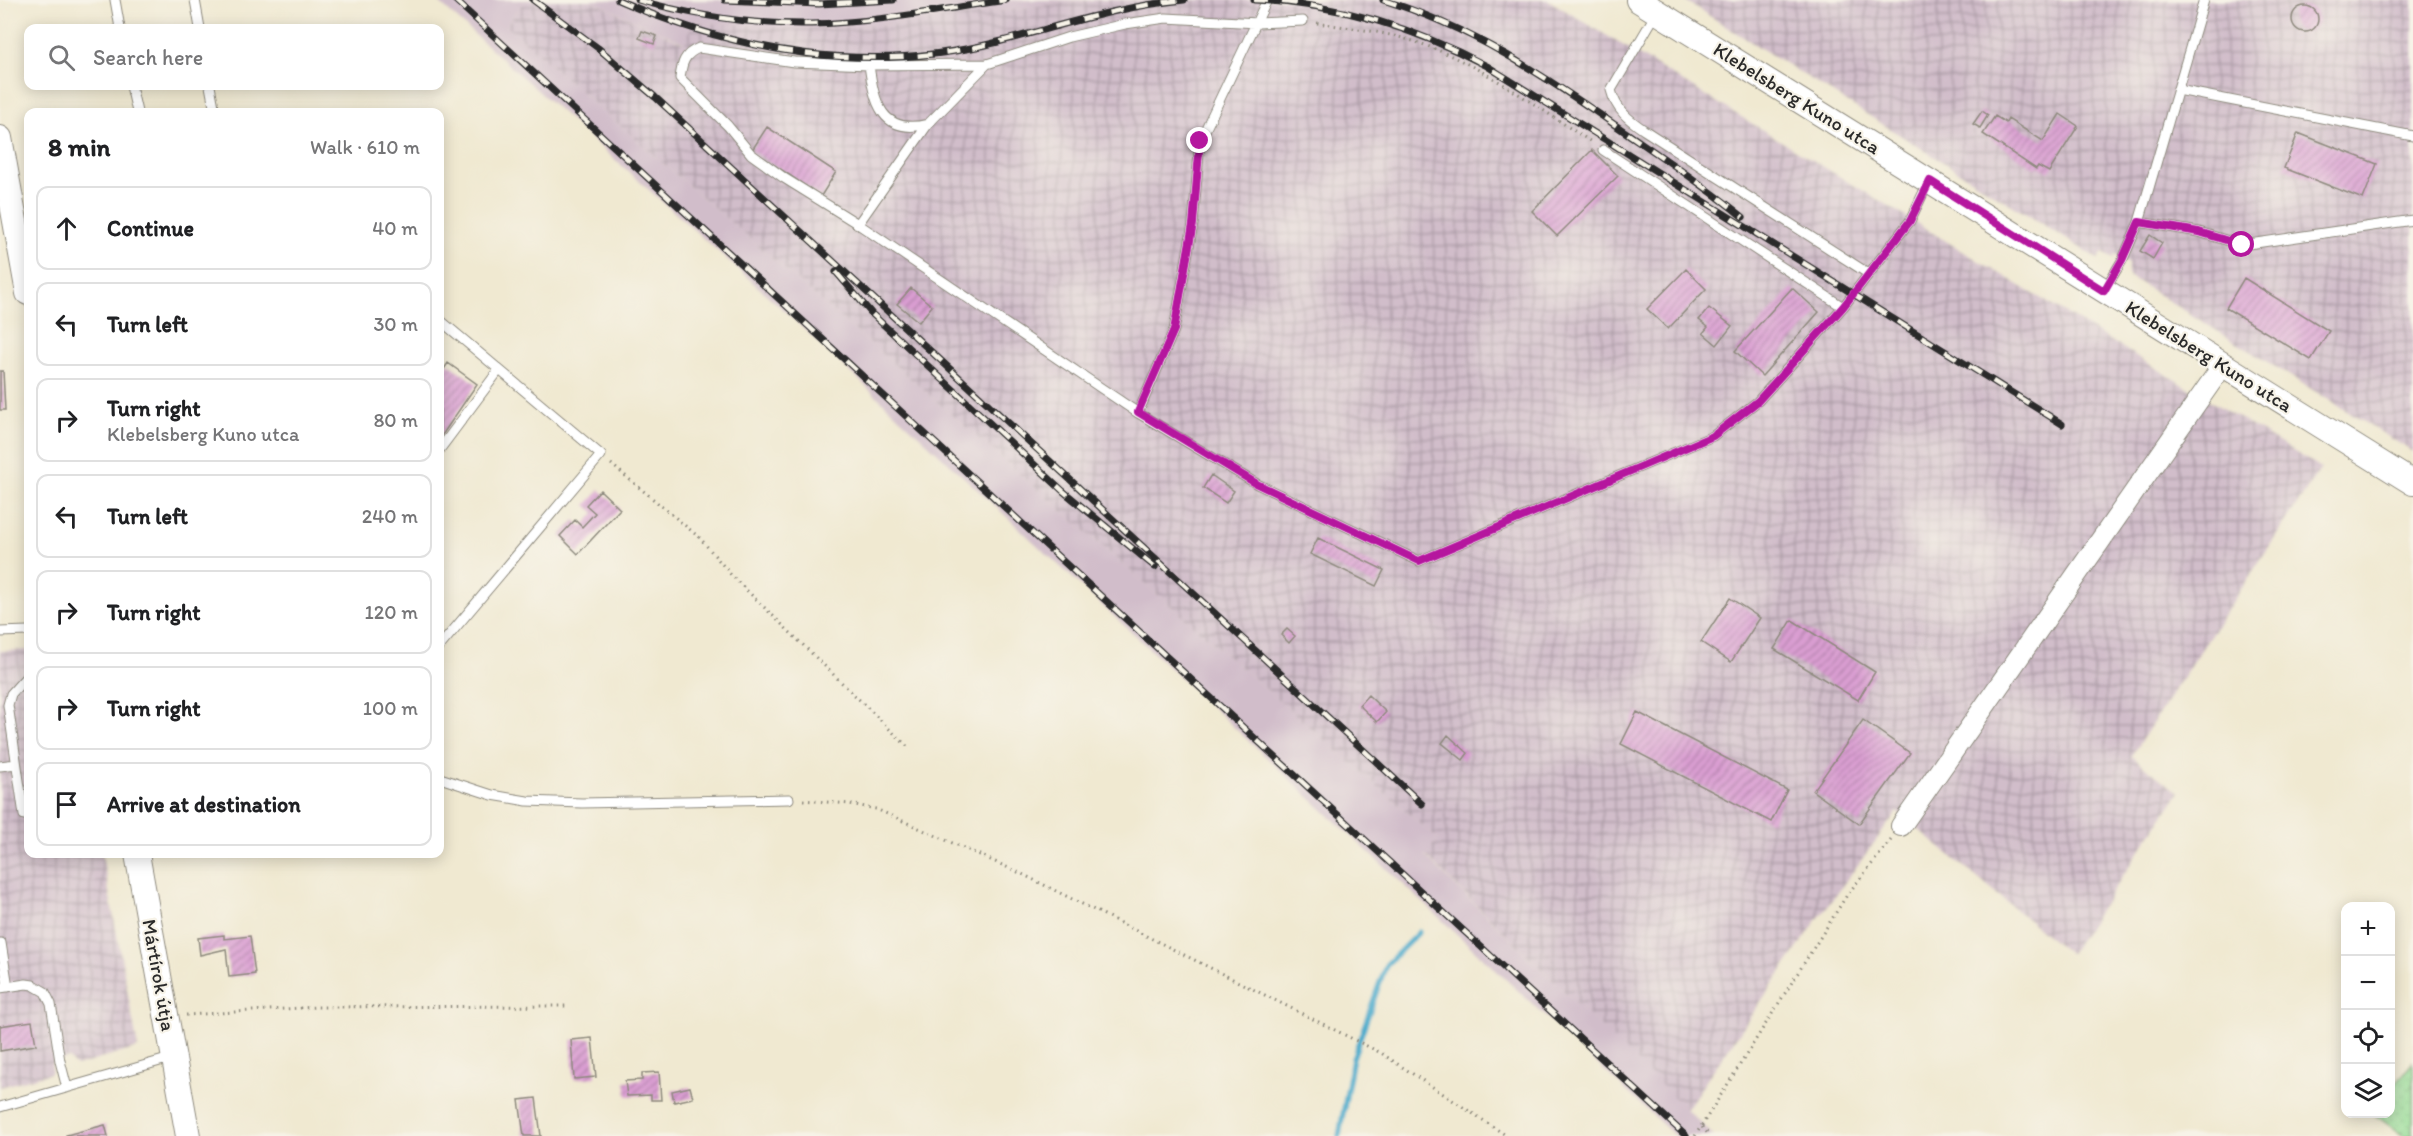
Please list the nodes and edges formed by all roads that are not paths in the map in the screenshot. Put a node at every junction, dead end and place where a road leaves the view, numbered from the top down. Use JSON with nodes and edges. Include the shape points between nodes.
{"nodes":[{"id":1,"x":115,"y":0,"type":"edge"},
{"id":2,"x":195,"y":0,"type":"edge"},
{"id":3,"x":1267,"y":0,"type":"edge"},
{"id":4,"x":2204,"y":0,"type":"edge"},
{"id":5,"x":1647,"y":6,"type":"edge"},
{"id":6,"x":1303,"y":21,"type":"road end"},
{"id":7,"x":1258,"y":23,"type":"junction"},
{"id":8,"x":119,"y":24,"type":"edge"},
{"id":9,"x":199,"y":24,"type":"edge"},
{"id":10,"x":869,"y":64,"type":"junction"},
{"id":11,"x":987,"y":64,"type":"junction"},
{"id":12,"x":132,"y":90,"type":"edge"},
{"id":13,"x":211,"y":90,"type":"edge"},
{"id":14,"x":2178,"y":90,"type":"junction"},
{"id":15,"x":136,"y":108,"type":"edge"},
{"id":16,"x":214,"y":108,"type":"edge"},
{"id":17,"x":928,"y":124,"type":"junction"},
{"id":18,"x":2413,"y":136,"type":"edge"},
{"id":19,"x":0,"y":138,"type":"edge"},
{"id":20,"x":1603,"y":150,"type":"road end"},
{"id":21,"x":1930,"y":181,"type":"junction"},
{"id":22,"x":2413,"y":220,"type":"edge"},
{"id":23,"x":2139,"y":222,"type":"junction"},
{"id":24,"x":858,"y":224,"type":"junction"},
{"id":25,"x":24,"y":271,"type":"edge"},
{"id":26,"x":1869,"y":274,"type":"junction"},
{"id":27,"x":2104,"y":291,"type":"junction"},
{"id":28,"x":1843,"y":307,"type":"junction"},
{"id":29,"x":444,"y":323,"type":"edge"},
{"id":30,"x":2223,"y":365,"type":"junction"},
{"id":31,"x":499,"y":370,"type":"junction"},
{"id":32,"x":1138,"y":412,"type":"junction"},
{"id":33,"x":444,"y":444,"type":"edge"},
{"id":34,"x":2413,"y":483,"type":"edge"},
{"id":35,"x":24,"y":631,"type":"edge"},
{"id":36,"x":0,"y":632,"type":"edge"},
{"id":37,"x":444,"y":641,"type":"edge"},
{"id":38,"x":24,"y":679,"type":"edge"},
{"id":39,"x":16,"y":764,"type":"junction"},
{"id":40,"x":0,"y":766,"type":"edge"},
{"id":41,"x":444,"y":779,"type":"edge"},
{"id":42,"x":789,"y":799,"type":"road end"},
{"id":43,"x":24,"y":815,"type":"dead end"},
{"id":44,"x":1901,"y":826,"type":"road end"},
{"id":45,"x":138,"y":858,"type":"edge"},
{"id":46,"x":2,"y":943,"type":"edge"},
{"id":47,"x":4,"y":987,"type":"edge"},
{"id":48,"x":174,"y":1057,"type":"junction"},
{"id":49,"x":67,"y":1088,"type":"junction"},
{"id":50,"x":0,"y":1107,"type":"edge"},
{"id":51,"x":188,"y":1136,"type":"edge"}],
"edges":[{"from":1,"to":8,"type":"lane"},
{"from":2,"to":9,"type":"lane"},
{"from":3,"to":7,"type":"lane"},
{"from":4,"to":14,"type":"lane"},
{"from":5,"to":21,"type":"street","name":"Klebelsberg Kuno utca"},
{"from":5,"to":26,"type":"lane","via":[[1611,90],[1622,114]]},
{"from":6,"to":7,"type":"lane"},
{"from":7,"to":11,"type":"lane","via":[[1166,18],[1125,24],[1069,37]]},
{"from":7,"to":32,"type":"lane","via":[[1200,141],[1193,224],[1174,330]]},
{"from":10,"to":11,"type":"lane"},
{"from":10,"to":17,"type":"lane","via":[[877,106],[889,119],[914,128]]},
{"from":10,"to":24,"type":"lane","via":[[794,62],[699,48],[682,61],[680,78],[751,153]]},
{"from":11,"to":17,"type":"lane"},
{"from":12,"to":15,"type":"lane"},
{"from":13,"to":16,"type":"lane"},
{"from":14,"to":18,"type":"lane"},
{"from":14,"to":23,"type":"lane"},
{"from":17,"to":24,"type":"lane"},
{"from":19,"to":25,"type":"street"},
{"from":20,"to":28,"type":"lane"},
{"from":21,"to":26,"type":"lane","via":[[1910,221]]},
{"from":21,"to":27,"type":"street","name":"Klebelsberg Kuno utca"},
{"from":22,"to":23,"type":"lane","via":[[2242,245],[2199,232]]},
{"from":23,"to":27,"type":"lane"},
{"from":24,"to":32,"type":"lane"},
{"from":26,"to":28,"type":"lane"},
{"from":27,"to":30,"type":"street","name":"Klebelsberg Kuno utca"},
{"from":28,"to":32,"type":"lane","via":[[1758,401],[1713,436],[1419,561],[1257,484]]},
{"from":29,"to":31,"type":"lane"},
{"from":30,"to":34,"type":"street","name":"Klebelsberg Kuno utca"},
{"from":30,"to":44,"type":"street"},
{"from":31,"to":33,"type":"lane"},
{"from":31,"to":37,"type":"lane","via":[[601,455]]},
{"from":35,"to":36,"type":"lane"},
{"from":38,"to":39,"type":"lane","via":[[11,694],[8,705]]},
{"from":39,"to":40,"type":"lane"},
{"from":39,"to":43,"type":"lane"},
{"from":41,"to":42,"type":"lane","via":[[492,795],[527,801]]},
{"from":45,"to":48,"type":"street","name":"Mártírok útja"},
{"from":46,"to":47,"type":"lane"},
{"from":47,"to":49,"type":"lane","via":[[33,985],[49,998]]},
{"from":48,"to":49,"type":"lane"},
{"from":48,"to":51,"type":"street","name":"Mártírok útja"},
{"from":49,"to":50,"type":"lane"}]}
